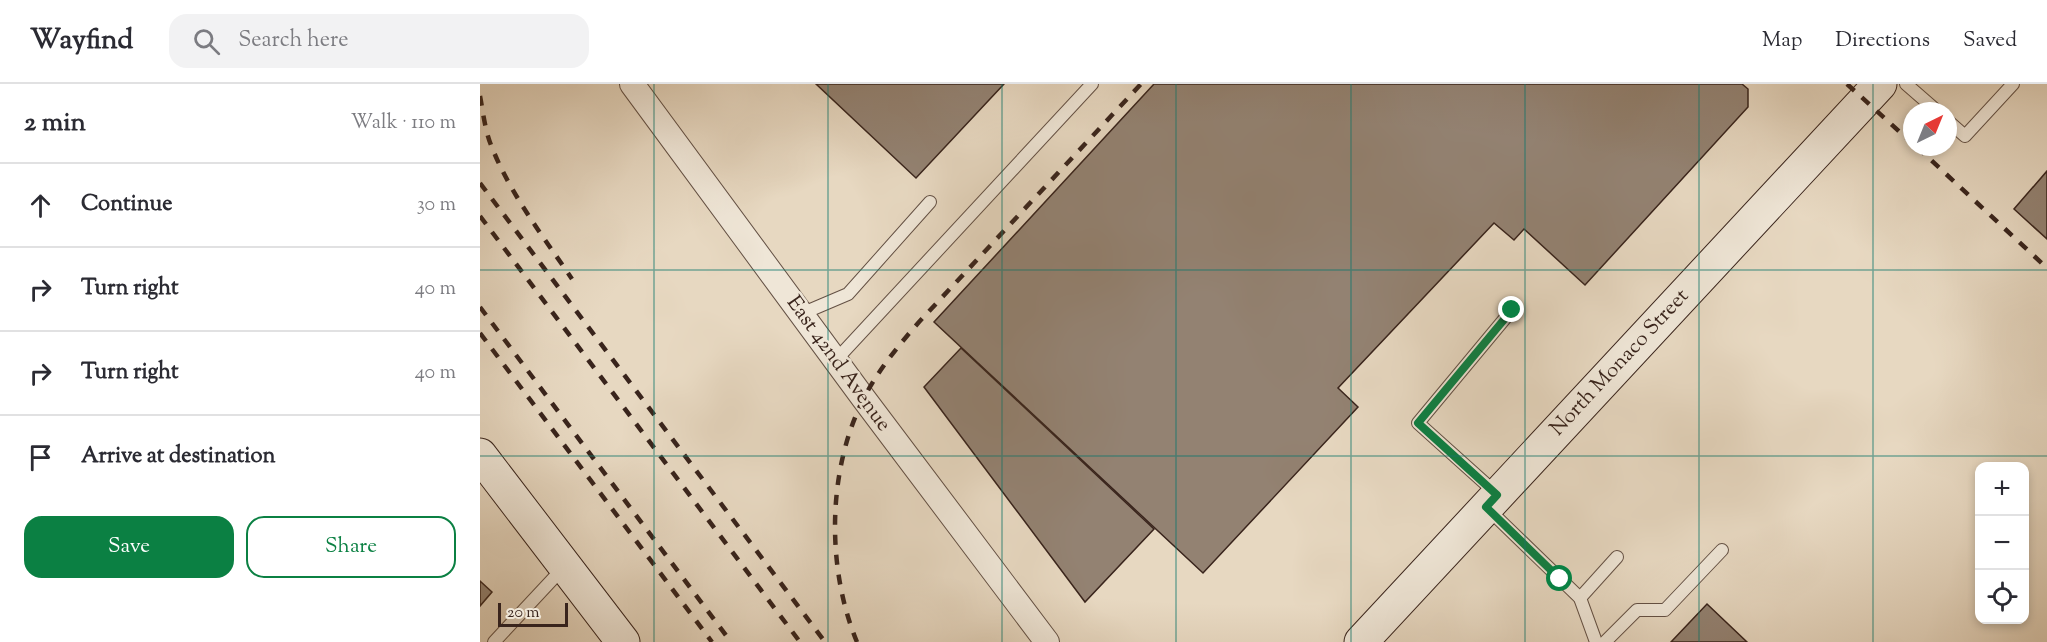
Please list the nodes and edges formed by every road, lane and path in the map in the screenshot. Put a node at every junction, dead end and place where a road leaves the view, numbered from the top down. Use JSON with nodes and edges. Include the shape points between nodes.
{"nodes":[{"id":1,"x":632,"y":84,"type":"edge"},
{"id":2,"x":1092,"y":84,"type":"edge"},
{"id":3,"x":1880,"y":84,"type":"edge"},
{"id":4,"x":1906,"y":84,"type":"edge"},
{"id":5,"x":2013,"y":84,"type":"edge"},
{"id":6,"x":1927,"y":102,"type":"edge"},
{"id":7,"x":1957,"y":129,"type":"edge"},
{"id":8,"x":930,"y":202,"type":"dead end"},
{"id":9,"x":1512,"y":310,"type":"dead end"},
{"id":10,"x":801,"y":314,"type":"junction"},
{"id":11,"x":835,"y":361,"type":"junction"},
{"id":12,"x":480,"y":455,"type":"edge"},
{"id":13,"x":1492,"y":501,"type":"junction"},
{"id":14,"x":1722,"y":550,"type":"dead end"},
{"id":15,"x":1617,"y":557,"type":"dead end"},
{"id":16,"x":565,"y":566,"type":"junction"},
{"id":17,"x":1580,"y":598,"type":"junction"},
{"id":18,"x":494,"y":642,"type":"edge"},
{"id":19,"x":623,"y":642,"type":"edge"},
{"id":20,"x":1047,"y":642,"type":"edge"},
{"id":21,"x":1361,"y":642,"type":"edge"},
{"id":22,"x":1596,"y":642,"type":"edge"},
{"id":23,"x":1605,"y":642,"type":"edge"}],
"edges":[{"from":1,"to":10,"type":"street","name":"East 42nd Avenue"},
{"from":2,"to":11,"type":"lane"},
{"from":3,"to":13,"type":"street","name":"North Monaco Street"},
{"from":4,"to":6,"type":"lane"},
{"from":5,"to":7,"type":"lane","via":[[1965,136]]},
{"from":8,"to":10,"type":"lane","via":[[848,294]]},
{"from":9,"to":13,"type":"lane","via":[[1418,423]]},
{"from":10,"to":11,"type":"street","name":"East 42nd Avenue"},
{"from":11,"to":20,"type":"street","name":"East 42nd Avenue"},
{"from":12,"to":16,"type":"street"},
{"from":13,"to":17,"type":"lane"},
{"from":13,"to":21,"type":"street","name":"North Monaco Street"},
{"from":14,"to":23,"type":"lane","via":[[1665,610],[1637,610]]},
{"from":15,"to":17,"type":"lane"},
{"from":16,"to":18,"type":"lane"},
{"from":16,"to":19,"type":"street"},
{"from":17,"to":22,"type":"lane"}]}
